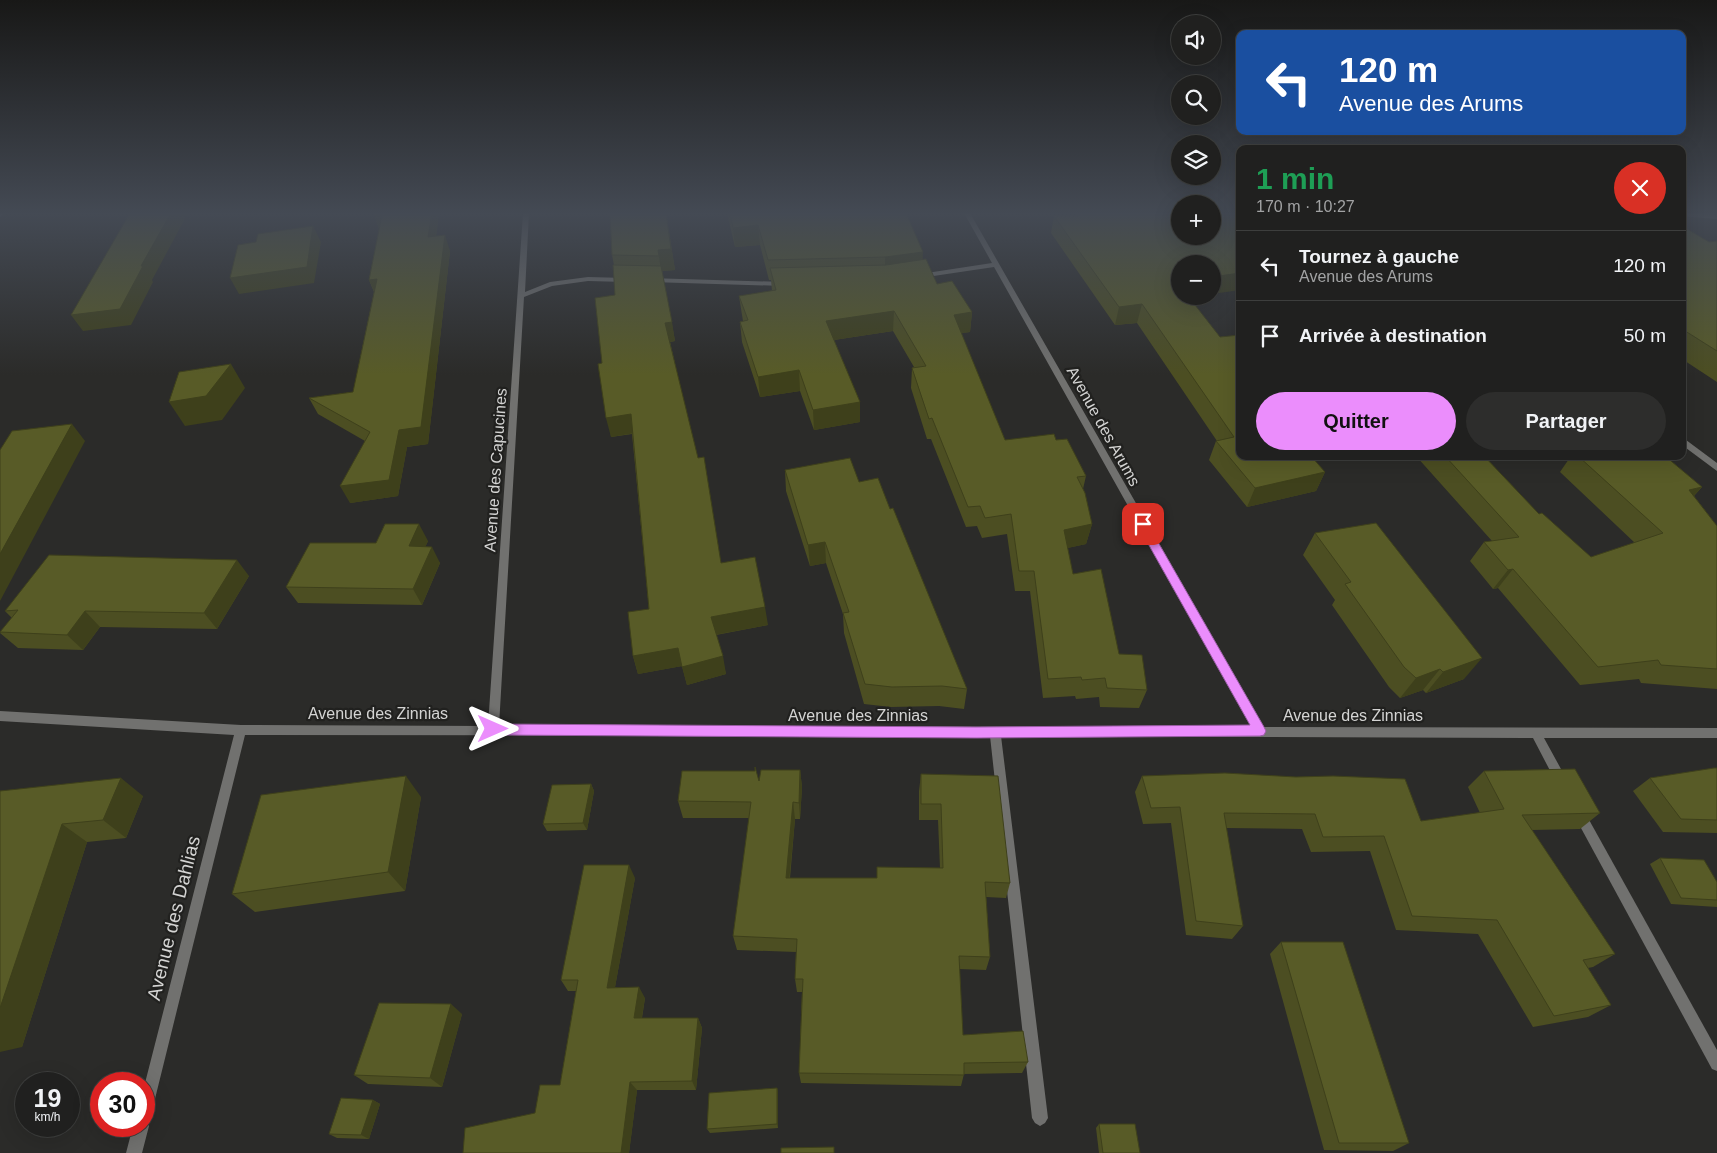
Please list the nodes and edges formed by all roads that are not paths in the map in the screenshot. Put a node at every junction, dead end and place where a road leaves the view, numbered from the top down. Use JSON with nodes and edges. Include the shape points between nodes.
{"nodes":[{"id":1,"x":523,"y":267,"type":"edge"},
{"id":2,"x":984,"y":267,"type":"edge"},
{"id":3,"x":997,"y":267,"type":"edge"},
{"id":4,"x":913,"y":277,"type":"edge"},
{"id":5,"x":633,"y":280,"type":"edge"},
{"id":6,"x":642,"y":280,"type":"edge"},
{"id":7,"x":794,"y":284,"type":"edge"},
{"id":8,"x":521,"y":296,"type":"junction"},
{"id":9,"x":1686,"y":443,"type":"edge"},
{"id":10,"x":1717,"y":468,"type":"edge"},
{"id":11,"x":0,"y":716,"type":"edge"},
{"id":12,"x":493,"y":729,"type":"junction"},
{"id":13,"x":241,"y":730,"type":"junction"},
{"id":14,"x":1260,"y":731,"type":"junction"},
{"id":15,"x":995,"y":732,"type":"junction"},
{"id":16,"x":1536,"y":733,"type":"junction"},
{"id":17,"x":1717,"y":733,"type":"edge"},
{"id":18,"x":1717,"y":1064,"type":"edge"},
{"id":19,"x":155,"y":1072,"type":"edge"},
{"id":20,"x":1040,"y":1118,"type":"dead end"},
{"id":21,"x":138,"y":1137,"type":"edge"},
{"id":22,"x":134,"y":1153,"type":"edge"}],
"edges":[{"from":1,"to":8,"type":"street","name":"Avenue des Capucines"},
{"from":2,"to":4,"type":"street"},
{"from":3,"to":14,"type":"street","name":"Avenue des Arums"},
{"from":5,"to":8,"type":"street","via":[[588,279],[550,284]]},
{"from":6,"to":7,"type":"street"},
{"from":8,"to":12,"type":"street","name":"Avenue des Capucines"},
{"from":9,"to":10,"type":"street"},
{"from":11,"to":13,"type":"street","name":"Avenue des Zinnias"},
{"from":12,"to":13,"type":"street","name":"Avenue des Zinnias"},
{"from":12,"to":15,"type":"street","name":"Avenue des Zinnias"},
{"from":13,"to":19,"type":"street","name":"Avenue des Dahlias"},
{"from":14,"to":15,"type":"street","name":"Avenue des Zinnias"},
{"from":14,"to":16,"type":"street","name":"Avenue des Zinnias"},
{"from":15,"to":20,"type":"street"},
{"from":16,"to":17,"type":"street","name":"Avenue des Zinnias"},
{"from":16,"to":18,"type":"street"},
{"from":21,"to":22,"type":"street"}]}
